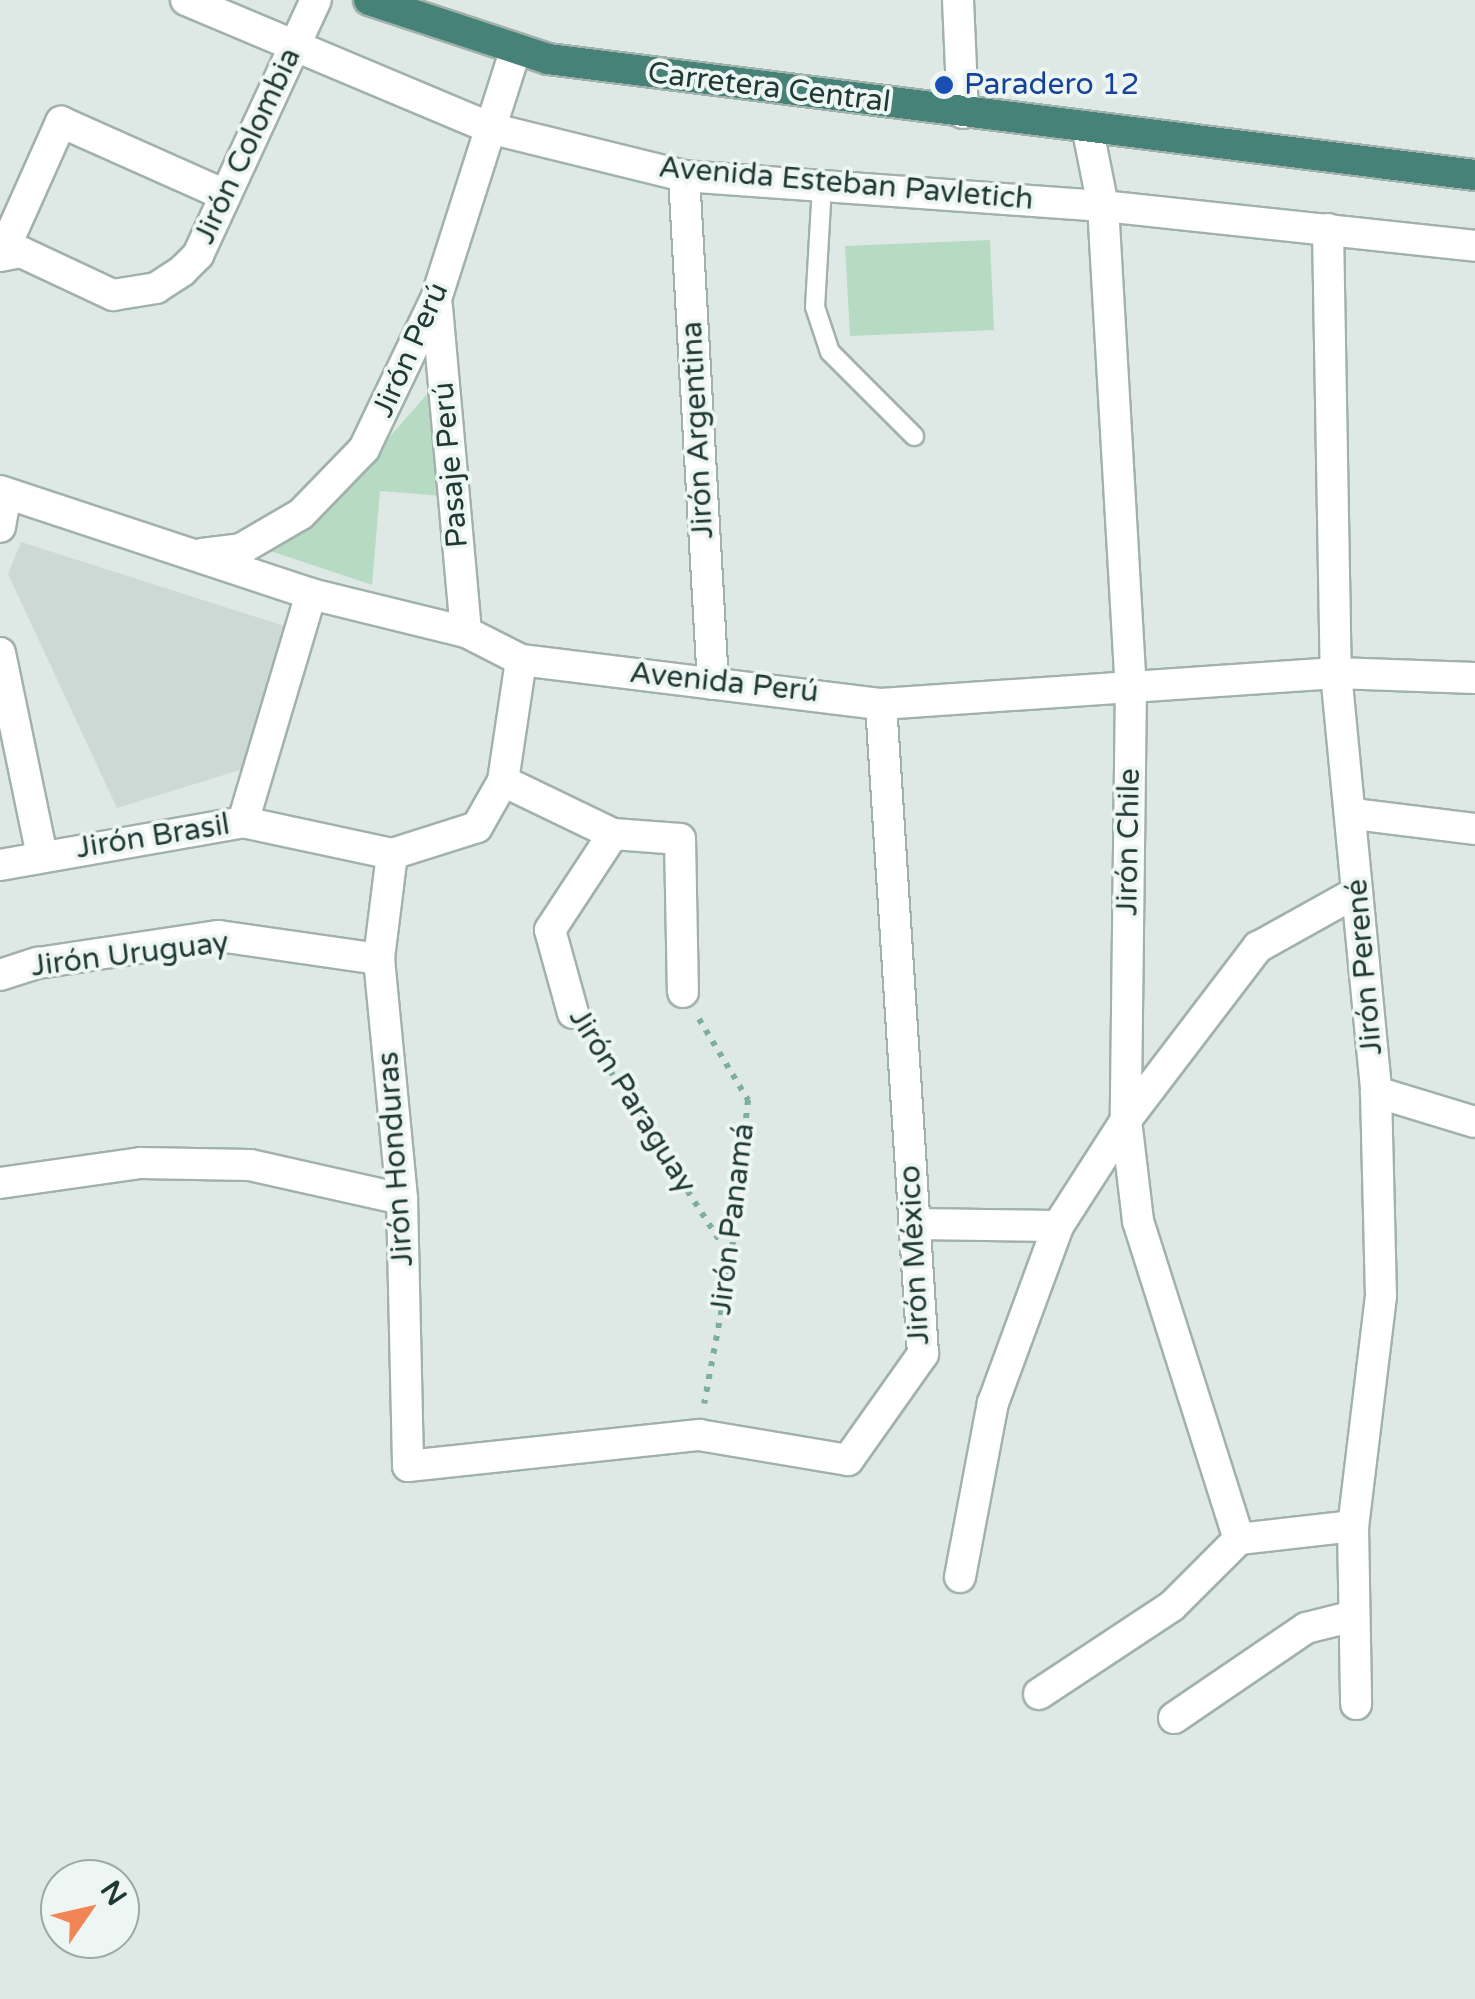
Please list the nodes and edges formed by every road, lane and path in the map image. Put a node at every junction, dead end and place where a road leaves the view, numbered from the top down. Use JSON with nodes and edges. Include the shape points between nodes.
{"nodes":[{"id":1,"x":186,"y":0,"type":"edge"},
{"id":2,"x":316,"y":0,"type":"edge"},
{"id":3,"x":369,"y":0,"type":"edge"},
{"id":4,"x":958,"y":0,"type":"edge"},
{"id":5,"x":292,"y":49,"type":"junction"},
{"id":6,"x":516,"y":51,"type":"junction"},
{"id":7,"x":963,"y":113,"type":"junction"},
{"id":8,"x":493,"y":129,"type":"junction"},
{"id":9,"x":1088,"y":131,"type":"junction"},
{"id":10,"x":1475,"y":174,"type":"edge"},
{"id":11,"x":684,"y":176,"type":"junction"},
{"id":12,"x":822,"y":186,"type":"junction"},
{"id":13,"x":226,"y":194,"type":"junction"},
{"id":14,"x":1103,"y":206,"type":"junction"},
{"id":15,"x":1328,"y":230,"type":"junction"},
{"id":16,"x":1475,"y":246,"type":"edge"},
{"id":17,"x":1,"y":255,"type":"edge"},
{"id":18,"x":436,"y":299,"type":"junction"},
{"id":19,"x":914,"y":436,"type":"dead end"},
{"id":20,"x":3,"y":492,"type":"edge"},
{"id":21,"x":0,"y":526,"type":"edge"},
{"id":22,"x":194,"y":555,"type":"junction"},
{"id":23,"x":311,"y":594,"type":"junction"},
{"id":24,"x":466,"y":632,"type":"junction"},
{"id":25,"x":0,"y":653,"type":"edge"},
{"id":26,"x":521,"y":660,"type":"junction"},
{"id":27,"x":1336,"y":674,"type":"junction"},
{"id":28,"x":1475,"y":678,"type":"edge"},
{"id":29,"x":713,"y":684,"type":"junction"},
{"id":30,"x":1130,"y":685,"type":"junction"},
{"id":31,"x":881,"y":704,"type":"junction"},
{"id":32,"x":503,"y":781,"type":"junction"},
{"id":33,"x":1354,"y":814,"type":"junction"},
{"id":34,"x":243,"y":822,"type":"junction"},
{"id":35,"x":1475,"y":828,"type":"edge"},
{"id":36,"x":613,"y":834,"type":"junction"},
{"id":37,"x":392,"y":854,"type":"junction"},
{"id":38,"x":42,"y":855,"type":"junction"},
{"id":39,"x":0,"y":865,"type":"edge"},
{"id":40,"x":1357,"y":892,"type":"junction"},
{"id":41,"x":379,"y":959,"type":"junction"},
{"id":42,"x":0,"y":975,"type":"edge"},
{"id":43,"x":683,"y":992,"type":"joint"},
{"id":44,"x":573,"y":1012,"type":"joint"},
{"id":45,"x":1376,"y":1092,"type":"junction"},
{"id":46,"x":1126,"y":1120,"type":"junction"},
{"id":47,"x":1475,"y":1122,"type":"edge"},
{"id":48,"x":0,"y":1183,"type":"edge"},
{"id":49,"x":402,"y":1199,"type":"junction"},
{"id":50,"x":914,"y":1224,"type":"junction"},
{"id":51,"x":1058,"y":1226,"type":"junction"},
{"id":52,"x":732,"y":1260,"type":"junction"},
{"id":53,"x":699,"y":1435,"type":"junction"},
{"id":54,"x":408,"y":1466,"type":"joint"},
{"id":55,"x":1353,"y":1526,"type":"junction"},
{"id":56,"x":1239,"y":1540,"type":"junction"},
{"id":57,"x":960,"y":1577,"type":"dead end"},
{"id":58,"x":1354,"y":1616,"type":"junction"},
{"id":59,"x":1039,"y":1694,"type":"dead end"},
{"id":60,"x":1356,"y":1704,"type":"dead end"},
{"id":61,"x":1174,"y":1718,"type":"dead end"}],
"edges":[{"from":1,"to":5,"type":"street","name":"Avenida Esteban Pavletich"},
{"from":2,"to":5,"type":"street","name":"Jirón Colombia"},
{"from":3,"to":6,"type":"highway","name":"Carretera Central"},
{"from":4,"to":7,"type":"street"},
{"from":5,"to":8,"type":"street","name":"Avenida Esteban Pavletich"},
{"from":5,"to":13,"type":"street","name":"Jirón Colombia"},
{"from":6,"to":7,"type":"highway","name":"Carretera Central"},
{"from":6,"to":8,"type":"street","name":"Jirón Perú"},
{"from":7,"to":9,"type":"highway","name":"Carretera Central"},
{"from":8,"to":11,"type":"street","name":"Avenida Esteban Pavletich"},
{"from":8,"to":18,"type":"street","name":"Jirón Perú"},
{"from":9,"to":10,"type":"highway","name":"Carretera Central"},
{"from":9,"to":14,"type":"street","name":"Jirón Chile"},
{"from":11,"to":12,"type":"street","name":"Avenida Esteban Pavletich"},
{"from":11,"to":29,"type":"street","name":"Jirón Argentina"},
{"from":12,"to":14,"type":"street","name":"Avenida Esteban Pavletich"},
{"from":12,"to":19,"type":"lane","via":[[815,307],[830,352]]},
{"from":13,"to":17,"type":"street","name":"Jirón Colombia","via":[[198,255],[156,288],[113,295],[21,252]]},
{"from":13,"to":17,"type":"street","via":[[61,122]]},
{"from":14,"to":15,"type":"street","name":"Avenida Esteban Pavletich"},
{"from":14,"to":30,"type":"street","name":"Jirón Chile"},
{"from":15,"to":16,"type":"street","name":"Avenida Esteban Pavletich"},
{"from":15,"to":27,"type":"street","name":"Jirón Perené"},
{"from":18,"to":22,"type":"street","name":"Jirón Perú","via":[[364,449],[327,489],[242,550]]},
{"from":18,"to":24,"type":"street","name":"Pasaje Perú"},
{"from":20,"to":21,"type":"street"},
{"from":20,"to":22,"type":"street","name":"Avenida Perú","via":[[62,517]]},
{"from":22,"to":23,"type":"street","name":"Avenida Perú"},
{"from":23,"to":24,"type":"street","name":"Avenida Perú"},
{"from":23,"to":34,"type":"street"},
{"from":24,"to":26,"type":"street","name":"Avenida Perú"},
{"from":25,"to":38,"type":"street"},
{"from":26,"to":29,"type":"street","name":"Avenida Perú"},
{"from":26,"to":32,"type":"street"},
{"from":27,"to":28,"type":"street","name":"Avenida Perú"},
{"from":27,"to":30,"type":"street","name":"Avenida Perú"},
{"from":27,"to":33,"type":"street","name":"Jirón Perené"},
{"from":29,"to":31,"type":"street","name":"Avenida Perú"},
{"from":30,"to":31,"type":"street","name":"Avenida Perú"},
{"from":30,"to":46,"type":"street","name":"Jirón Chile"},
{"from":31,"to":50,"type":"street","name":"Jirón México"},
{"from":32,"to":36,"type":"street"},
{"from":32,"to":37,"type":"street","name":"Jirón Brasil","via":[[477,827]]},
{"from":33,"to":35,"type":"street"},
{"from":33,"to":40,"type":"street","name":"Jirón Perené"},
{"from":34,"to":37,"type":"street","name":"Jirón Brasil"},
{"from":34,"to":38,"type":"street","name":"Jirón Brasil"},
{"from":36,"to":43,"type":"street","via":[[680,839]]},
{"from":36,"to":44,"type":"street","name":"Jirón Paraguay","via":[[550,930]]},
{"from":37,"to":41,"type":"street","name":"Jirón Honduras"},
{"from":38,"to":39,"type":"street","name":"Jirón Brasil"},
{"from":40,"to":45,"type":"street","name":"Jirón Perené"},
{"from":40,"to":46,"type":"street","via":[[1258,947]]},
{"from":41,"to":42,"type":"street","name":"Jirón Uruguay","via":[[219,936],[38,963]]},
{"from":41,"to":49,"type":"street","name":"Jirón Honduras"},
{"from":43,"to":52,"type":"path","name":"Jirón Panamá","via":[[748,1100]]},
{"from":44,"to":52,"type":"path","name":"Jirón Paraguay"},
{"from":45,"to":47,"type":"street"},
{"from":45,"to":55,"type":"street","name":"Jirón Perené","via":[[1380,1296]]},
{"from":46,"to":51,"type":"street"},
{"from":46,"to":56,"type":"street","name":"Jirón Chile","via":[[1138,1221]]},
{"from":48,"to":49,"type":"street","via":[[141,1164],[250,1165]]},
{"from":49,"to":54,"type":"street","name":"Jirón Honduras"},
{"from":50,"to":51,"type":"street"},
{"from":50,"to":53,"type":"street","name":"Jirón México","via":[[923,1354],[848,1460]]},
{"from":51,"to":57,"type":"street","via":[[993,1403]]},
{"from":52,"to":53,"type":"path","name":"Jirón Panamá"},
{"from":53,"to":54,"type":"street","name":"Jirón México"},
{"from":55,"to":56,"type":"street"},
{"from":55,"to":58,"type":"street","name":"Jirón Perené"},
{"from":56,"to":59,"type":"street","via":[[1172,1606]]},
{"from":58,"to":60,"type":"street","name":"Jirón Perené"},
{"from":58,"to":61,"type":"street","via":[[1306,1628]]}]}
